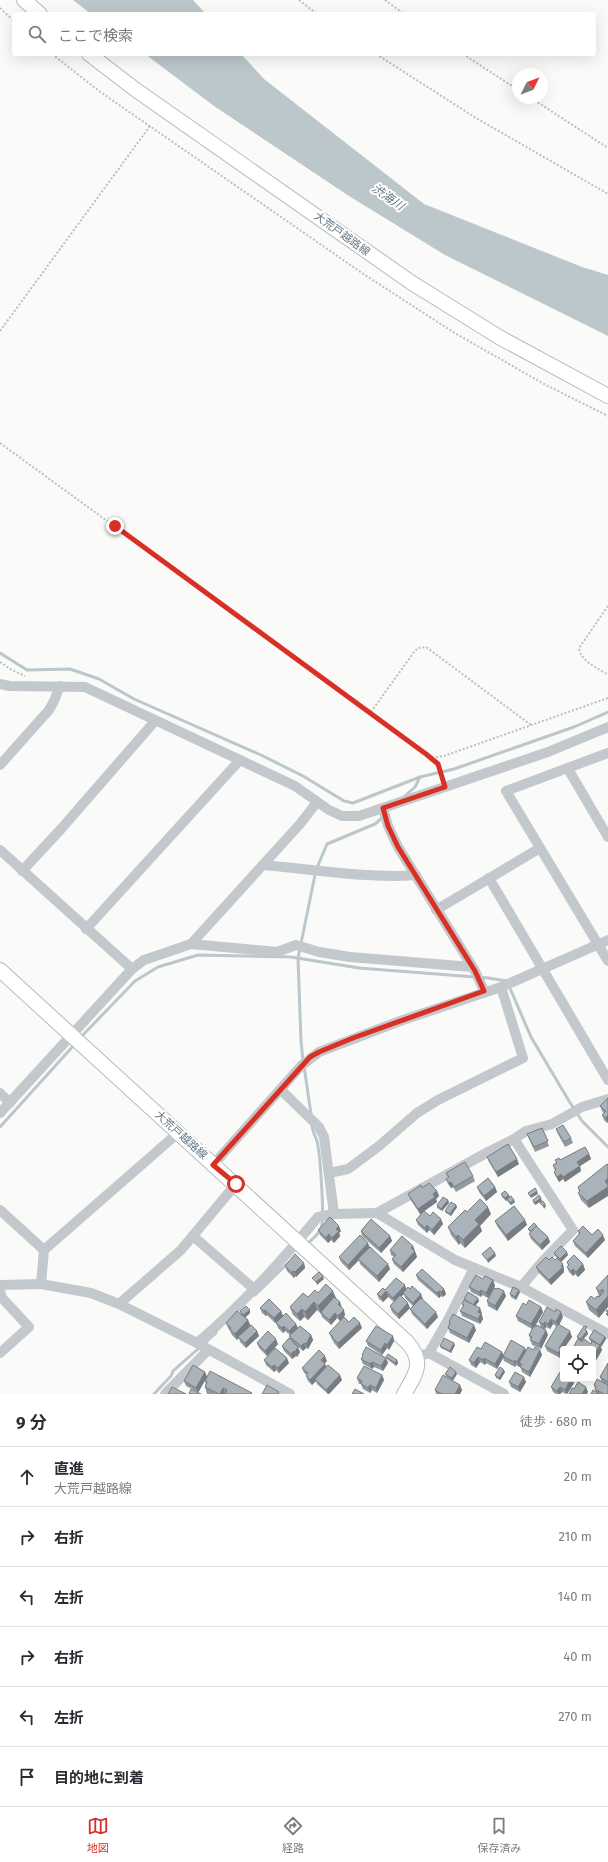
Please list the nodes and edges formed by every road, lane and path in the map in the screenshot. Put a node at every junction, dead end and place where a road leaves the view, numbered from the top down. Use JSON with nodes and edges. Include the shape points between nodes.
{"nodes":[{"id":1,"x":24,"y":0,"type":"edge"},
{"id":2,"x":299,"y":0,"type":"edge"},
{"id":3,"x":385,"y":0,"type":"edge"},
{"id":4,"x":0,"y":8,"type":"edge"},
{"id":5,"x":38,"y":12,"type":"edge"},
{"id":6,"x":315,"y":12,"type":"edge"},
{"id":7,"x":401,"y":12,"type":"edge"},
{"id":8,"x":12,"y":19,"type":"edge"},
{"id":9,"x":55,"y":56,"type":"edge"},
{"id":10,"x":92,"y":56,"type":"edge"},
{"id":11,"x":379,"y":56,"type":"edge"},
{"id":12,"x":466,"y":56,"type":"edge"},
{"id":13,"x":512,"y":86,"type":"edge"},
{"id":14,"x":540,"y":104,"type":"edge"},
{"id":15,"x":150,"y":126,"type":"junction"},
{"id":16,"x":608,"y":148,"type":"edge"},
{"id":17,"x":608,"y":194,"type":"edge"},
{"id":18,"x":0,"y":331,"type":"edge"},
{"id":19,"x":608,"y":396,"type":"edge"},
{"id":20,"x":608,"y":416,"type":"edge"},
{"id":21,"x":0,"y":443,"type":"edge"},
{"id":22,"x":608,"y":606,"type":"edge"},
{"id":23,"x":608,"y":675,"type":"edge"},
{"id":24,"x":0,"y":684,"type":"edge"},
{"id":25,"x":60,"y":686,"type":"junction"},
{"id":26,"x":608,"y":698,"type":"edge"},
{"id":27,"x":371,"y":712,"type":"junction"},
{"id":28,"x":155,"y":721,"type":"junction"},
{"id":29,"x":531,"y":725,"type":"junction"},
{"id":30,"x":608,"y":727,"type":"edge"},
{"id":31,"x":608,"y":753,"type":"edge"},
{"id":32,"x":431,"y":758,"type":"junction"},
{"id":33,"x":240,"y":760,"type":"junction"},
{"id":34,"x":0,"y":765,"type":"edge"},
{"id":35,"x":568,"y":769,"type":"junction"},
{"id":36,"x":445,"y":787,"type":"junction"},
{"id":37,"x":317,"y":802,"type":"junction"},
{"id":38,"x":383,"y":808,"type":"junction"},
{"id":39,"x":608,"y":837,"type":"edge"},
{"id":40,"x":540,"y":848,"type":"junction"},
{"id":41,"x":0,"y":850,"type":"edge"},
{"id":42,"x":263,"y":865,"type":"junction"},
{"id":43,"x":22,"y":871,"type":"junction"},
{"id":44,"x":416,"y":875,"type":"junction"},
{"id":45,"x":489,"y":878,"type":"junction"},
{"id":46,"x":436,"y":910,"type":"junction"},
{"id":47,"x":86,"y":929,"type":"junction"},
{"id":48,"x":604,"y":943,"type":"edge"},
{"id":49,"x":191,"y":944,"type":"junction"},
{"id":50,"x":608,"y":961,"type":"edge"},
{"id":51,"x":472,"y":967,"type":"junction"},
{"id":52,"x":132,"y":969,"type":"junction"},
{"id":53,"x":0,"y":970,"type":"edge"},
{"id":54,"x":542,"y":970,"type":"junction"},
{"id":55,"x":500,"y":987,"type":"junction"},
{"id":56,"x":484,"y":991,"type":"junction"},
{"id":57,"x":71,"y":1036,"type":"junction"},
{"id":58,"x":608,"y":1080,"type":"edge"},
{"id":59,"x":281,"y":1090,"type":"junction"},
{"id":60,"x":0,"y":1093,"type":"edge"},
{"id":61,"x":608,"y":1099,"type":"edge"},
{"id":62,"x":10,"y":1103,"type":"junction"},
{"id":63,"x":0,"y":1113,"type":"edge"},
{"id":64,"x":178,"y":1133,"type":"junction"},
{"id":65,"x":514,"y":1139,"type":"junction"},
{"id":66,"x":213,"y":1165,"type":"junction"},
{"id":67,"x":329,"y":1173,"type":"junction"},
{"id":68,"x":236,"y":1184,"type":"junction"},
{"id":69,"x":0,"y":1210,"type":"edge"},
{"id":70,"x":377,"y":1213,"type":"junction"},
{"id":71,"x":334,"y":1214,"type":"junction"},
{"id":72,"x":193,"y":1236,"type":"junction"},
{"id":73,"x":298,"y":1241,"type":"junction"},
{"id":74,"x":44,"y":1250,"type":"junction"},
{"id":75,"x":474,"y":1268,"type":"junction"},
{"id":76,"x":41,"y":1284,"type":"junction"},
{"id":77,"x":0,"y":1285,"type":"edge"},
{"id":78,"x":520,"y":1287,"type":"junction"},
{"id":79,"x":254,"y":1289,"type":"junction"},
{"id":80,"x":0,"y":1291,"type":"edge"},
{"id":81,"x":118,"y":1304,"type":"junction"},
{"id":82,"x":608,"y":1334,"type":"edge"},
{"id":83,"x":197,"y":1344,"type":"junction"},
{"id":84,"x":208,"y":1350,"type":"junction"},
{"id":85,"x":0,"y":1353,"type":"edge"},
{"id":86,"x":423,"y":1355,"type":"junction"},
{"id":87,"x":165,"y":1394,"type":"edge"},
{"id":88,"x":290,"y":1394,"type":"edge"},
{"id":89,"x":404,"y":1394,"type":"edge"},
{"id":90,"x":504,"y":1394,"type":"edge"}],
"edges":[{"from":1,"to":5,"type":"main road"},
{"from":2,"to":6,"type":"path"},
{"from":3,"to":7,"type":"path"},
{"from":4,"to":8,"type":"path"},
{"from":9,"to":15,"type":"path"},
{"from":10,"to":19,"type":"main road","name":"大荒戸越路線","via":[[412,283],[499,337]]},
{"from":11,"to":17,"type":"path","via":[[476,118]]},
{"from":12,"to":13,"type":"path"},
{"from":14,"to":16,"type":"path"},
{"from":15,"to":18,"type":"path"},
{"from":15,"to":20,"type":"path","via":[[362,273],[453,332],[544,384]]},
{"from":21,"to":27,"type":"path"},
{"from":22,"to":23,"type":"path","via":[[579,648],[579,653]]},
{"from":24,"to":25,"type":"street"},
{"from":25,"to":28,"type":"street","via":[[84,687]]},
{"from":25,"to":34,"type":"street","via":[[49,710]]},
{"from":26,"to":29,"type":"path"},
{"from":27,"to":29,"type":"path","via":[[414,652],[418,648],[426,647]]},
{"from":27,"to":32,"type":"path"},
{"from":28,"to":33,"type":"street"},
{"from":28,"to":43,"type":"street"},
{"from":29,"to":32,"type":"path","via":[[444,756]]},
{"from":30,"to":36,"type":"street","via":[[548,752]]},
{"from":31,"to":35,"type":"street"},
{"from":32,"to":36,"type":"path","via":[[438,764]]},
{"from":33,"to":37,"type":"street","via":[[295,786]]},
{"from":33,"to":47,"type":"street"},
{"from":35,"to":39,"type":"street"},
{"from":35,"to":40,"type":"street","via":[[506,791]]},
{"from":36,"to":38,"type":"street"},
{"from":37,"to":38,"type":"street","via":[[342,816],[350,817]]},
{"from":37,"to":42,"type":"street"},
{"from":38,"to":44,"type":"street","via":[[398,847]]},
{"from":40,"to":45,"type":"street"},
{"from":40,"to":48,"type":"street"},
{"from":41,"to":43,"type":"street"},
{"from":42,"to":44,"type":"street","via":[[354,874]]},
{"from":42,"to":49,"type":"street"},
{"from":43,"to":47,"type":"street"},
{"from":44,"to":46,"type":"street"},
{"from":45,"to":46,"type":"street"},
{"from":45,"to":54,"type":"street"},
{"from":46,"to":51,"type":"street"},
{"from":47,"to":52,"type":"street"},
{"from":48,"to":50,"type":"street"},
{"from":48,"to":54,"type":"street"},
{"from":49,"to":51,"type":"street","via":[[277,952],[296,945],[350,957]]},
{"from":49,"to":52,"type":"street","via":[[144,960]]},
{"from":51,"to":56,"type":"street"},
{"from":52,"to":57,"type":"street"},
{"from":53,"to":57,"type":"main road","name":"大荒戸越路線"},
{"from":54,"to":55,"type":"street"},
{"from":54,"to":58,"type":"street"},
{"from":55,"to":56,"type":"street"},
{"from":55,"to":67,"type":"street","via":[[523,1058],[438,1100],[417,1113],[348,1168]]},
{"from":56,"to":59,"type":"street","via":[[319,1052],[301,1066]]},
{"from":57,"to":62,"type":"street"},
{"from":57,"to":64,"type":"main road","name":"大荒戸越路線"},
{"from":59,"to":66,"type":"street"},
{"from":59,"to":67,"type":"street","via":[[319,1127],[324,1137]]},
{"from":60,"to":62,"type":"street"},
{"from":61,"to":65,"type":"street","via":[[582,1107],[552,1124],[526,1131]]},
{"from":62,"to":63,"type":"street"},
{"from":64,"to":66,"type":"main road","name":"大荒戸越路線"},
{"from":64,"to":74,"type":"street"},
{"from":65,"to":70,"type":"street"},
{"from":65,"to":78,"type":"street","via":[[573,1230]]},
{"from":66,"to":68,"type":"main road","name":"大荒戸越路線"},
{"from":67,"to":71,"type":"street"},
{"from":68,"to":72,"type":"street"},
{"from":68,"to":73,"type":"main road","name":"大荒戸越路線"},
{"from":69,"to":74,"type":"street"},
{"from":70,"to":71,"type":"street"},
{"from":70,"to":75,"type":"street","via":[[442,1253]]},
{"from":71,"to":73,"type":"street","via":[[318,1217]]},
{"from":72,"to":79,"type":"street"},
{"from":72,"to":81,"type":"street","via":[[181,1250]]},
{"from":73,"to":79,"type":"street"},
{"from":73,"to":86,"type":"main road","name":"大荒戸越路線"},
{"from":74,"to":76,"type":"street"},
{"from":75,"to":78,"type":"street"},
{"from":75,"to":86,"type":"street","via":[[449,1318]]},
{"from":76,"to":77,"type":"street"},
{"from":76,"to":81,"type":"street","via":[[91,1293]]},
{"from":78,"to":82,"type":"street"},
{"from":79,"to":83,"type":"street"},
{"from":80,"to":85,"type":"street","via":[[2,1298],[29,1327]]},
{"from":81,"to":83,"type":"street"},
{"from":83,"to":84,"type":"street"},
{"from":84,"to":87,"type":"street"},
{"from":84,"to":88,"type":"street"},
{"from":86,"to":89,"type":"main road"},
{"from":86,"to":90,"type":"street"}]}
